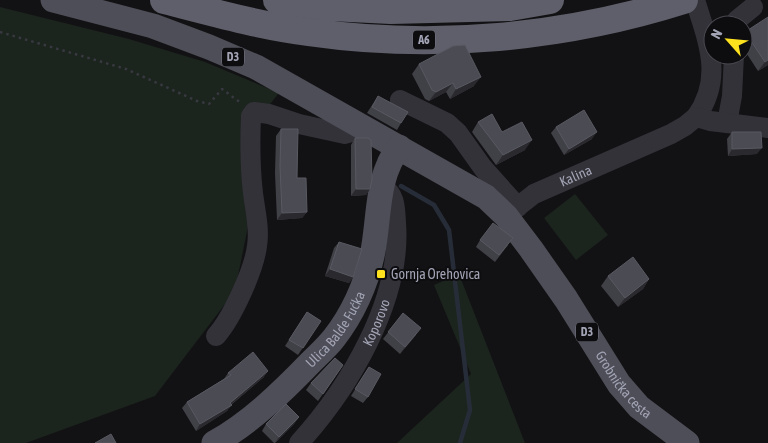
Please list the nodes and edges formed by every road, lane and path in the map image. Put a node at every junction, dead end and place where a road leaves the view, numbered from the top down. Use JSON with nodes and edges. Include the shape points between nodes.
{"nodes":[{"id":1,"x":53,"y":0,"type":"edge"},
{"id":2,"x":164,"y":0,"type":"edge"},
{"id":3,"x":278,"y":0,"type":"edge"},
{"id":4,"x":550,"y":0,"type":"edge"},
{"id":5,"x":684,"y":0,"type":"edge"},
{"id":6,"x":695,"y":0,"type":"edge"},
{"id":7,"x":753,"y":7,"type":"dead end"},
{"id":8,"x":743,"y":15,"type":"edge"},
{"id":9,"x":0,"y":32,"type":"edge"},
{"id":10,"x":734,"y":65,"type":"edge"},
{"id":11,"x":400,"y":100,"type":"dead end"},
{"id":12,"x":254,"y":112,"type":"junction"},
{"id":13,"x":696,"y":117,"type":"junction"},
{"id":14,"x":727,"y":123,"type":"junction"},
{"id":15,"x":360,"y":126,"type":"junction"},
{"id":16,"x":768,"y":128,"type":"edge"},
{"id":17,"x":399,"y":147,"type":"junction"},
{"id":18,"x":382,"y":186,"type":"junction"},
{"id":19,"x":512,"y":211,"type":"junction"},
{"id":20,"x":216,"y":336,"type":"dead end"},
{"id":21,"x":214,"y":443,"type":"edge"},
{"id":22,"x":299,"y":443,"type":"edge"},
{"id":23,"x":687,"y":443,"type":"edge"}],
"edges":[{"from":1,"to":15,"type":"main road","number":"D3","via":[[153,26],[209,47],[256,67]]},
{"from":2,"to":5,"type":"highway","number":"A6","via":[[308,32],[403,40],[494,38],[559,29]]},
{"from":3,"to":4,"type":"highway","via":[[391,10],[510,7]]},
{"from":6,"to":13,"type":"street","via":[[712,69],[710,91]]},
{"from":7,"to":8,"type":"street"},
{"from":9,"to":12,"type":"path","via":[[126,69],[197,101],[209,104],[222,90]]},
{"from":10,"to":14,"type":"street"},
{"from":11,"to":19,"type":"street","via":[[447,123],[458,133]]},
{"from":12,"to":15,"type":"street","via":[[345,134]]},
{"from":12,"to":20,"type":"street","via":[[251,122],[257,247],[239,297]]},
{"from":13,"to":14,"type":"street"},
{"from":13,"to":19,"type":"street","name":"Kalina","via":[[671,134],[534,194]]},
{"from":14,"to":16,"type":"street"},
{"from":15,"to":17,"type":"main road","number":"D3"},
{"from":17,"to":18,"type":"main road","name":"Ulica Balde Fućka"},
{"from":17,"to":19,"type":"main road","number":"D3"},
{"from":18,"to":21,"type":"main road","name":"Ulica Balde Fućka","via":[[367,276],[352,310],[334,338],[258,413]]},
{"from":18,"to":22,"type":"street","name":"Koporovo","via":[[389,191],[394,202],[396,230],[392,277],[377,320],[355,364],[334,398]]},
{"from":19,"to":23,"type":"main road","name":"Grobnička cesta","number":"D3","via":[[619,384],[639,407]]}]}
